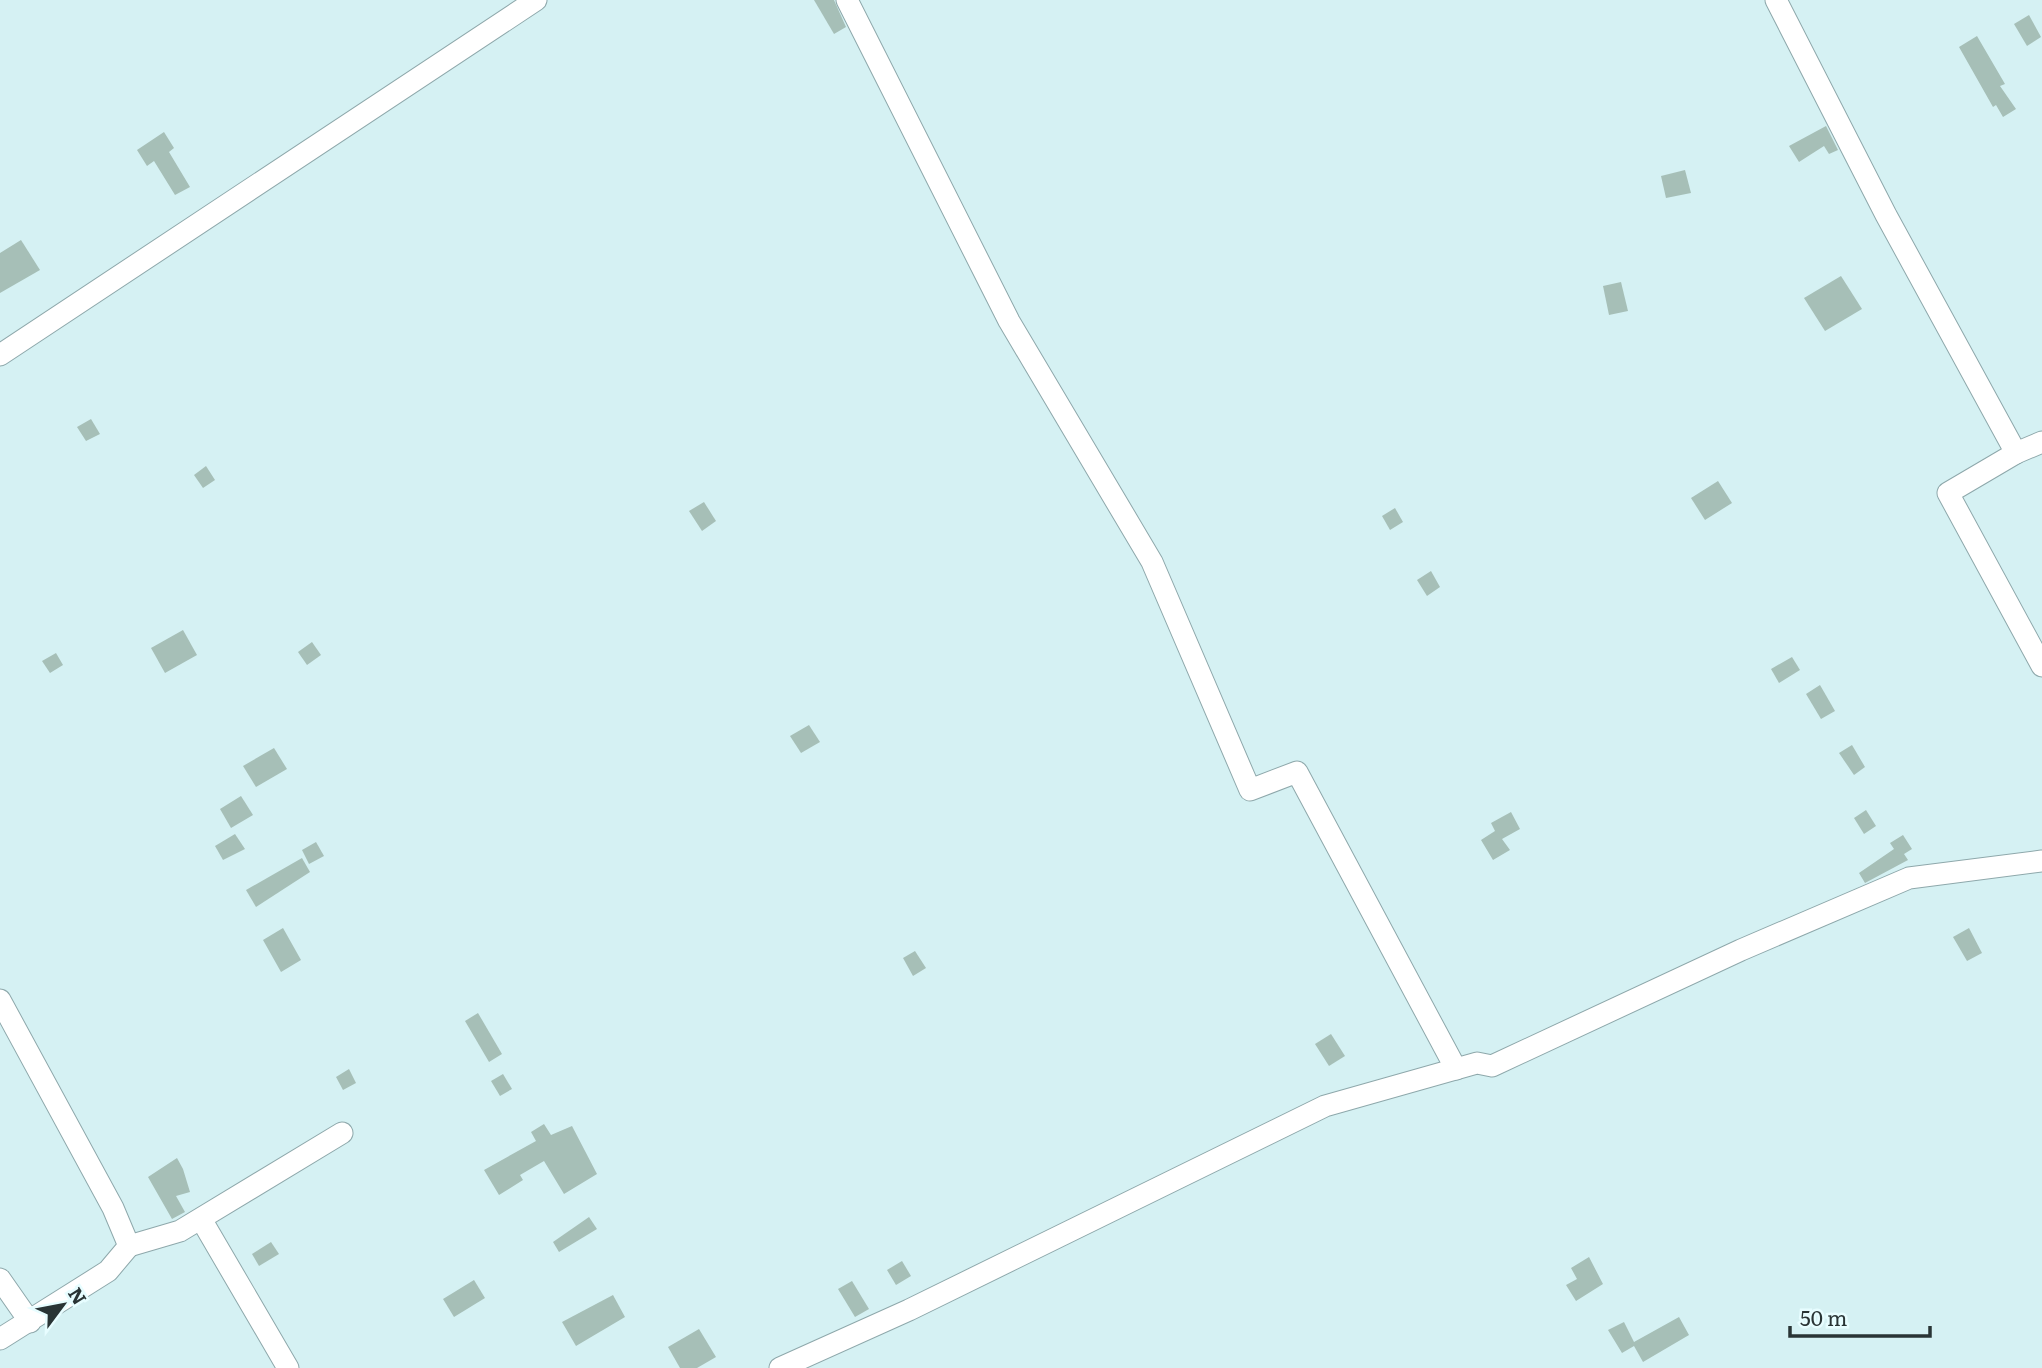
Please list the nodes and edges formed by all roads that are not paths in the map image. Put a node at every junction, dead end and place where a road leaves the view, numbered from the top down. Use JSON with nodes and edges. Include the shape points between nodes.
{"nodes":[{"id":1,"x":536,"y":0,"type":"edge"},
{"id":2,"x":847,"y":0,"type":"edge"},
{"id":3,"x":1776,"y":0,"type":"edge"},
{"id":4,"x":0,"y":355,"type":"edge"},
{"id":5,"x":2042,"y":442,"type":"edge"},
{"id":6,"x":2016,"y":453,"type":"junction"},
{"id":7,"x":2042,"y":666,"type":"edge"},
{"id":8,"x":2042,"y":861,"type":"edge"},
{"id":9,"x":0,"y":1000,"type":"edge"},
{"id":10,"x":1456,"y":1069,"type":"junction"},
{"id":11,"x":342,"y":1133,"type":"dead end"},
{"id":12,"x":201,"y":1219,"type":"junction"},
{"id":13,"x":129,"y":1245,"type":"junction"},
{"id":14,"x":0,"y":1279,"type":"edge"},
{"id":15,"x":30,"y":1322,"type":"junction"},
{"id":16,"x":0,"y":1339,"type":"edge"},
{"id":17,"x":288,"y":1368,"type":"edge"},
{"id":18,"x":780,"y":1368,"type":"edge"}],
"edges":[{"from":1,"to":4,"type":"street"},
{"from":2,"to":10,"type":"street","via":[[1009,321],[1152,562],[1250,790],[1297,772]]},
{"from":3,"to":6,"type":"street"},
{"from":5,"to":6,"type":"street"},
{"from":6,"to":7,"type":"street","via":[[1948,494]]},
{"from":8,"to":10,"type":"street","via":[[1909,878],[1492,1066],[1477,1063]]},
{"from":9,"to":13,"type":"street"},
{"from":10,"to":18,"type":"street","via":[[1325,1106],[909,1310]]},
{"from":11,"to":12,"type":"street"},
{"from":12,"to":13,"type":"street","via":[[180,1231]]},
{"from":12,"to":17,"type":"street"},
{"from":13,"to":15,"type":"street","via":[[108,1271]]},
{"from":14,"to":15,"type":"street"},
{"from":15,"to":16,"type":"street"}]}
